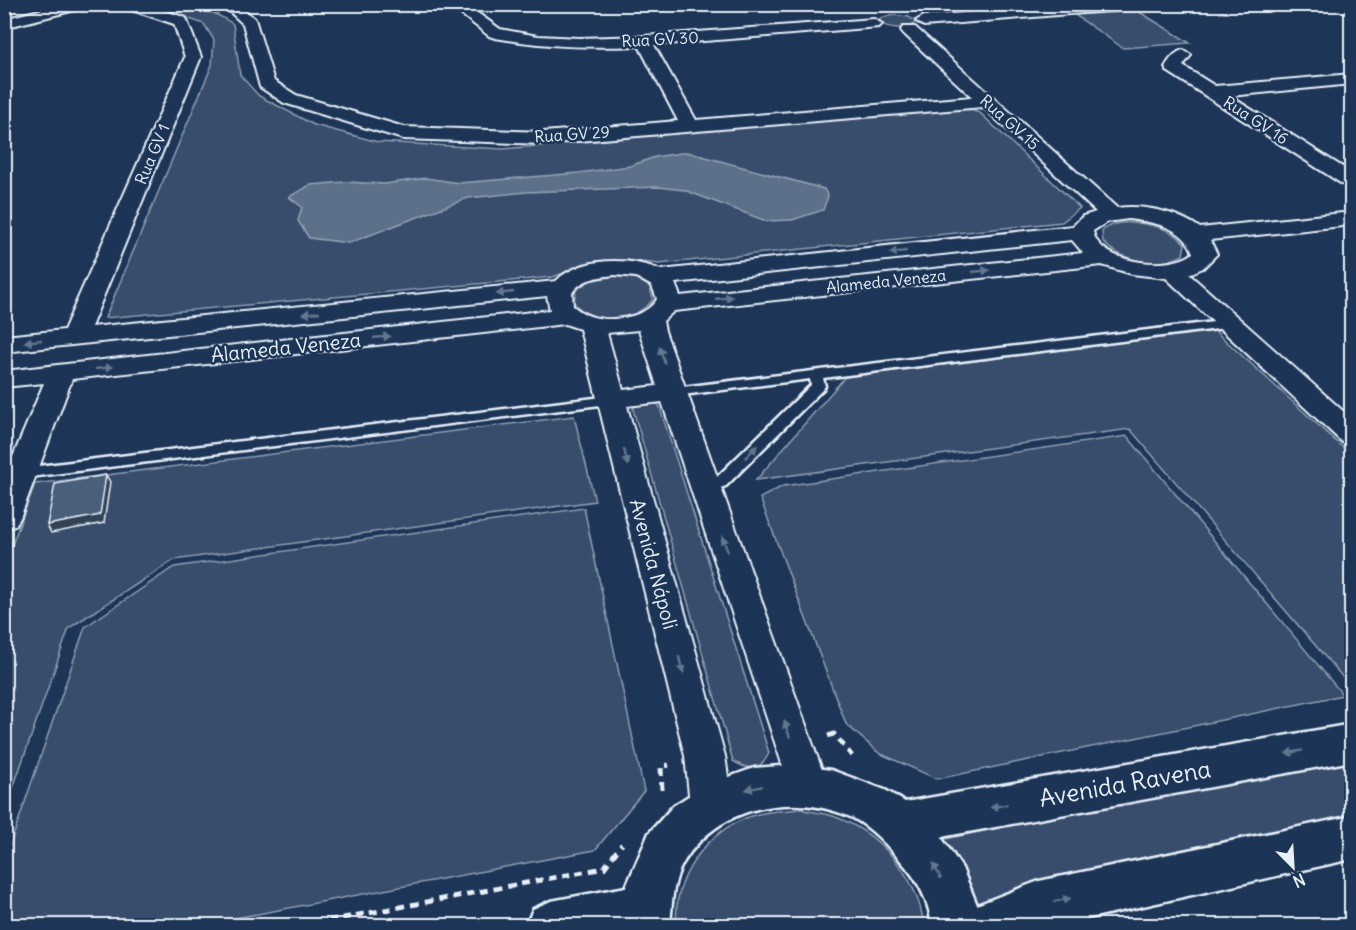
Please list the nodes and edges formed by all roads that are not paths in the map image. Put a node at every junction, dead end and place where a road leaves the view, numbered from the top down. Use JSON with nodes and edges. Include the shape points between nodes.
{"nodes":[{"id":1,"x":82,"y":4,"type":"edge"},
{"id":2,"x":221,"y":4,"type":"edge"},
{"id":3,"x":455,"y":4,"type":"edge"},
{"id":4,"x":1143,"y":4,"type":"edge"},
{"id":5,"x":138,"y":5,"type":"edge"},
{"id":6,"x":1083,"y":7,"type":"edge"},
{"id":7,"x":914,"y":22,"type":"junction"},
{"id":8,"x":4,"y":24,"type":"edge"},
{"id":9,"x":644,"y":41,"type":"junction"},
{"id":10,"x":1183,"y":55,"type":"dead end"},
{"id":11,"x":1352,"y":79,"type":"edge"},
{"id":12,"x":1211,"y":92,"type":"junction"},
{"id":13,"x":986,"y":101,"type":"junction"},
{"id":14,"x":690,"y":126,"type":"junction"},
{"id":15,"x":1352,"y":182,"type":"edge"},
{"id":16,"x":1111,"y":214,"type":"junction"},
{"id":17,"x":1352,"y":218,"type":"edge"},
{"id":18,"x":1082,"y":232,"type":"junction"},
{"id":19,"x":1196,"y":235,"type":"junction"},
{"id":20,"x":1105,"y":258,"type":"junction"},
{"id":21,"x":1171,"y":270,"type":"junction"},
{"id":22,"x":657,"y":278,"type":"junction"},
{"id":23,"x":563,"y":287,"type":"junction"},
{"id":24,"x":658,"y":312,"type":"junction"},
{"id":25,"x":580,"y":320,"type":"junction"},
{"id":26,"x":1230,"y":324,"type":"junction"},
{"id":27,"x":74,"y":337,"type":"junction"},
{"id":28,"x":4,"y":344,"type":"edge"},
{"id":29,"x":61,"y":373,"type":"junction"},
{"id":30,"x":816,"y":375,"type":"junction"},
{"id":31,"x":4,"y":379,"type":"edge"},
{"id":32,"x":674,"y":392,"type":"junction"},
{"id":33,"x":611,"y":400,"type":"junction"},
{"id":34,"x":1347,"y":426,"type":"edge"},
{"id":35,"x":22,"y":472,"type":"junction"},
{"id":36,"x":706,"y":488,"type":"junction"},
{"id":37,"x":4,"y":518,"type":"edge"},
{"id":38,"x":1352,"y":742,"type":"edge"},
{"id":39,"x":807,"y":784,"type":"junction"},
{"id":40,"x":711,"y":804,"type":"junction"},
{"id":41,"x":899,"y":824,"type":"junction"},
{"id":42,"x":1352,"y":837,"type":"edge"},
{"id":43,"x":645,"y":916,"type":"edge"},
{"id":44,"x":551,"y":926,"type":"edge"},
{"id":45,"x":957,"y":926,"type":"edge"},
{"id":46,"x":987,"y":926,"type":"edge"}],
"edges":[{"from":1,"to":8,"type":"street"},
{"from":2,"to":14,"type":"street","name":"Rua GV 29","via":[[234,8],[250,22],[266,82],[290,99],[404,133],[543,138]]},
{"from":3,"to":9,"type":"street","name":"Rua GV 30","via":[[495,33],[538,41]]},
{"from":4,"to":6,"type":"street"},
{"from":5,"to":27,"type":"street","name":"Rua GV 1","via":[[181,21],[193,57]]},
{"from":6,"to":7,"type":"street"},
{"from":7,"to":9,"type":"street","name":"Rua GV 30","via":[[885,29],[879,19]]},
{"from":7,"to":13,"type":"street","name":"Rua GV 15"},
{"from":9,"to":14,"type":"street"},
{"from":10,"to":12,"type":"street","name":"Rua GV 16","via":[[1173,67]]},
{"from":11,"to":12,"type":"street"},
{"from":12,"to":15,"type":"street","name":"Rua GV 16"},
{"from":13,"to":14,"type":"street","name":"Rua GV 29"},
{"from":13,"to":16,"type":"street","name":"Rua GV 15"},
{"from":16,"to":18,"type":"street","via":[[1086,224]]},
{"from":16,"to":19,"type":"street","via":[[1157,218]]},
{"from":17,"to":19,"type":"street"},
{"from":18,"to":20,"type":"street","via":[[1084,241]]},
{"from":18,"to":22,"type":"street","name":"Alameda Veneza","one_way":true},
{"from":19,"to":21,"type":"street","via":[[1205,254],[1199,262]]},
{"from":20,"to":21,"type":"street","via":[[1137,268]]},
{"from":24,"to":20,"type":"street","name":"Alameda Veneza","one_way":true},
{"from":21,"to":26,"type":"street"},
{"from":22,"to":23,"type":"street","via":[[631,269],[599,270],[584,273]]},
{"from":22,"to":24,"type":"street","via":[[669,295]]},
{"from":23,"to":25,"type":"street","name":"Avenida Nápoli","via":[[558,296],[560,306]]},
{"from":23,"to":27,"type":"street","name":"Alameda Veneza","one_way":true},
{"from":24,"to":25,"type":"street","via":[[622,326]]},
{"from":32,"to":24,"type":"street","one_way":true,"via":[[652,331]]},
{"from":29,"to":25,"type":"street","name":"Alameda Veneza","one_way":true},
{"from":25,"to":33,"type":"street","name":"Avenida Nápoli"},
{"from":26,"to":30,"type":"lane"},
{"from":26,"to":34,"type":"street"},
{"from":27,"to":28,"type":"street","name":"Alameda Veneza","one_way":true},
{"from":29,"to":31,"type":"street","name":"Alameda Veneza"},
{"from":29,"to":35,"type":"street"},
{"from":30,"to":32,"type":"lane"},
{"from":36,"to":30,"type":"lane","one_way":true,"via":[[721,482],[818,386]]},
{"from":32,"to":33,"type":"street"},
{"from":32,"to":36,"type":"street"},
{"from":33,"to":35,"type":"lane"},
{"from":33,"to":40,"type":"street","name":"Avenida Nápoli","one_way":true,"via":[[705,756]]},
{"from":35,"to":37,"type":"street"},
{"from":39,"to":36,"type":"street","one_way":true},
{"from":38,"to":41,"type":"main road","name":"Avenida Ravena","one_way":true},
{"from":39,"to":40,"type":"main road","one_way":true,"via":[[773,784],[741,790]]},
{"from":39,"to":41,"type":"main road","via":[[871,804]]},
{"from":40,"to":43,"type":"main road","via":[[680,830],[656,865]]},
{"from":45,"to":41,"type":"main road","one_way":true,"via":[[956,914],[934,864]]},
{"from":46,"to":42,"type":"main road","one_way":true,"via":[[1039,905]]},
{"from":43,"to":44,"type":"main road"}]}
